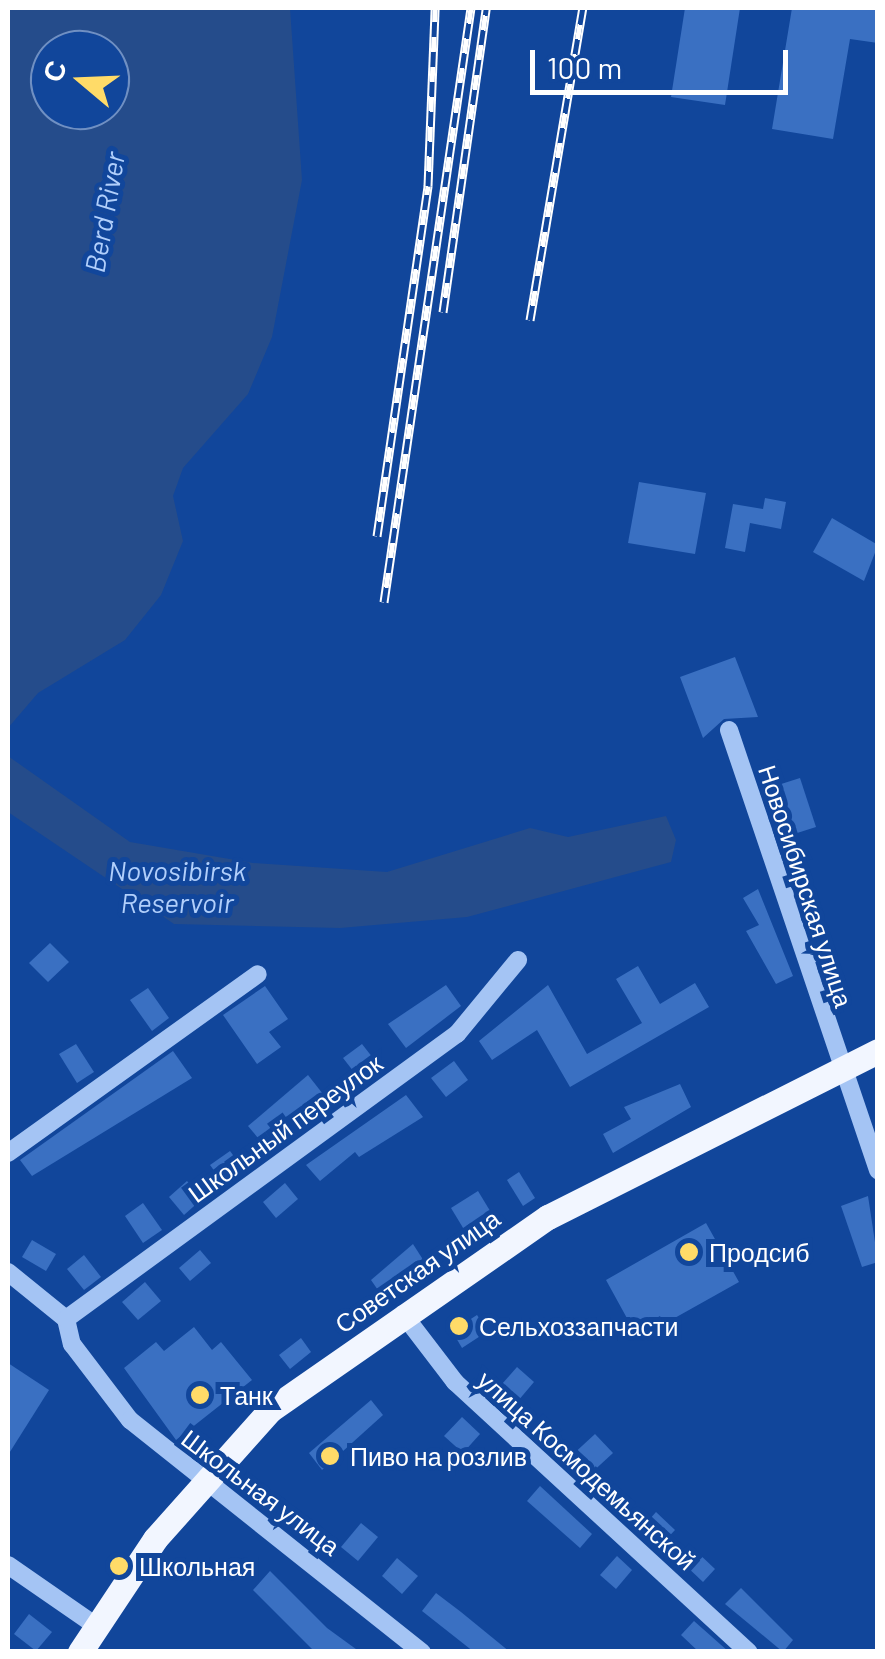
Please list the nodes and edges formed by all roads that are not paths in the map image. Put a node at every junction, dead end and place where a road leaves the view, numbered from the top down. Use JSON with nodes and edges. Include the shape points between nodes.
{"nodes":[{"id":1,"x":729,"y":730,"type":"dead end"},
{"id":2,"x":518,"y":960,"type":"dead end"},
{"id":3,"x":258,"y":974,"type":"dead end"},
{"id":4,"x":878,"y":1051,"type":"edge"},
{"id":5,"x":839,"y":1066,"type":"junction"},
{"id":6,"x":8,"y":1153,"type":"edge"},
{"id":7,"x":878,"y":1170,"type":"edge"},
{"id":8,"x":8,"y":1272,"type":"edge"},
{"id":9,"x":403,"y":1314,"type":"junction"},
{"id":10,"x":66,"y":1319,"type":"junction"},
{"id":11,"x":204,"y":1485,"type":"junction"},
{"id":12,"x":8,"y":1565,"type":"edge"},
{"id":13,"x":96,"y":1626,"type":"junction"},
{"id":14,"x":80,"y":1652,"type":"edge"},
{"id":15,"x":422,"y":1652,"type":"edge"},
{"id":16,"x":749,"y":1652,"type":"edge"}],
"edges":[{"from":1,"to":5,"type":"street","name":"Новосибирская улица"},
{"from":2,"to":10,"type":"street","name":"Школьный переулок","via":[[456,1034]]},
{"from":3,"to":6,"type":"street"},
{"from":4,"to":5,"type":"main road","name":"Советская улица"},
{"from":5,"to":7,"type":"street","name":"Новосибирская улица"},
{"from":5,"to":9,"type":"main road","name":"Советская улица","via":[[548,1217]]},
{"from":8,"to":10,"type":"street","name":"Школьная улица"},
{"from":9,"to":11,"type":"main road","name":"Советская улица","via":[[270,1410]]},
{"from":9,"to":16,"type":"street","name":"улица Космодемьянской","via":[[455,1382]]},
{"from":10,"to":11,"type":"street","name":"Школьная улица","via":[[72,1344],[130,1420]]},
{"from":11,"to":13,"type":"main road","name":"Советская улица"},
{"from":11,"to":15,"type":"street","name":"Школьная улица","via":[[262,1518]]},
{"from":12,"to":13,"type":"street"},
{"from":13,"to":14,"type":"main road","name":"Советская улица"}]}
